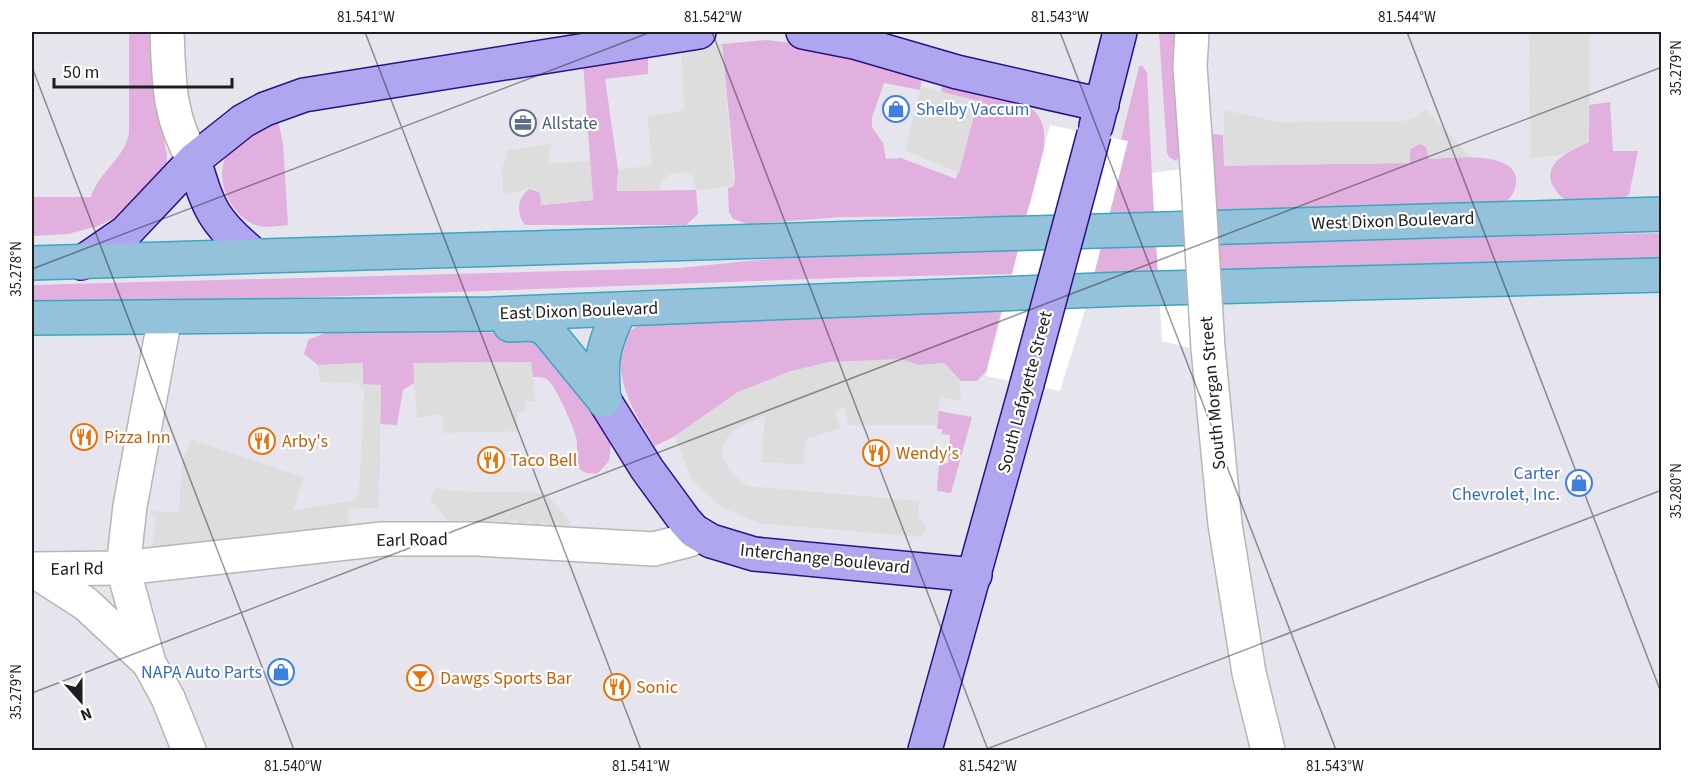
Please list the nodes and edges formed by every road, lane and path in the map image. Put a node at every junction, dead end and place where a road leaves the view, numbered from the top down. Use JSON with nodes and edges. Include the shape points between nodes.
{"nodes":[{"id":1,"x":166,"y":32,"type":"edge"},
{"id":2,"x":699,"y":32,"type":"edge"},
{"id":3,"x":803,"y":32,"type":"edge"},
{"id":4,"x":1120,"y":32,"type":"edge"},
{"id":5,"x":1192,"y":32,"type":"edge"},
{"id":6,"x":572,"y":42,"type":"edge"},
{"id":7,"x":1098,"y":119,"type":"junction"},
{"id":8,"x":194,"y":160,"type":"junction"},
{"id":9,"x":1662,"y":214,"type":"edge"},
{"id":10,"x":254,"y":255,"type":"junction"},
{"id":11,"x":32,"y":263,"type":"edge"},
{"id":12,"x":81,"y":263,"type":"junction"},
{"id":13,"x":1662,"y":275,"type":"edge"},
{"id":14,"x":620,"y":310,"type":"junction"},
{"id":15,"x":492,"y":314,"type":"junction"},
{"id":16,"x":165,"y":317,"type":"junction"},
{"id":17,"x":32,"y":318,"type":"edge"},
{"id":18,"x":604,"y":400,"type":"junction"},
{"id":19,"x":699,"y":534,"type":"junction"},
{"id":20,"x":123,"y":568,"type":"junction"},
{"id":21,"x":32,"y":569,"type":"edge"},
{"id":22,"x":975,"y":575,"type":"junction"},
{"id":23,"x":149,"y":663,"type":"junction"},
{"id":24,"x":189,"y":750,"type":"edge"},
{"id":25,"x":925,"y":750,"type":"edge"},
{"id":26,"x":1268,"y":750,"type":"edge"}],
"edges":[{"from":1,"to":8,"type":"street","via":[[174,114],[180,137]]},
{"from":2,"to":6,"type":"main road"},
{"from":3,"to":7,"type":"main road","via":[[854,42],[957,72]]},
{"from":4,"to":7,"type":"main road","name":"South Lafayette Street"},
{"from":5,"to":26,"type":"street","name":"South Morgan Street","bridge":true,"via":[[1190,66],[1208,348],[1225,524],[1249,673]]},
{"from":6,"to":8,"type":"main road","via":[[304,95],[243,122]]},
{"from":7,"to":22,"type":"main road","name":"South Lafayette Street","bridge":true},
{"from":8,"to":10,"type":"main road","via":[[210,207],[221,225]]},
{"from":8,"to":12,"type":"main road","via":[[126,232]]},
{"from":9,"to":10,"type":"highway","name":"West Dixon Boulevard"},
{"from":10,"to":12,"type":"highway"},
{"from":11,"to":12,"type":"highway"},
{"from":13,"to":14,"type":"highway","name":"East Dixon Boulevard","via":[[1125,289]]},
{"from":14,"to":15,"type":"highway","name":"East Dixon Boulevard"},
{"from":14,"to":18,"type":"highway","via":[[606,340],[601,364]]},
{"from":15,"to":16,"type":"highway","name":"East Dixon Boulevard"},
{"from":15,"to":18,"type":"highway","via":[[505,325],[532,324],[545,328]]},
{"from":16,"to":17,"type":"highway","name":"East Dixon Boulevard"},
{"from":16,"to":20,"type":"street","via":[[130,506]]},
{"from":18,"to":19,"type":"main road","name":"Interchange Boulevard","via":[[647,469]]},
{"from":19,"to":20,"type":"street","name":"Earl Road","via":[[654,549],[477,539],[382,539]]},
{"from":19,"to":22,"type":"main road","name":"Interchange Boulevard","via":[[753,554]]},
{"from":20,"to":21,"type":"street","name":"Earl Rd"},
{"from":20,"to":23,"type":"street"},
{"from":21,"to":23,"type":"street","via":[[86,604]]},
{"from":22,"to":25,"type":"main road","name":"South Lafayette Street"},
{"from":23,"to":24,"type":"street"}]}
